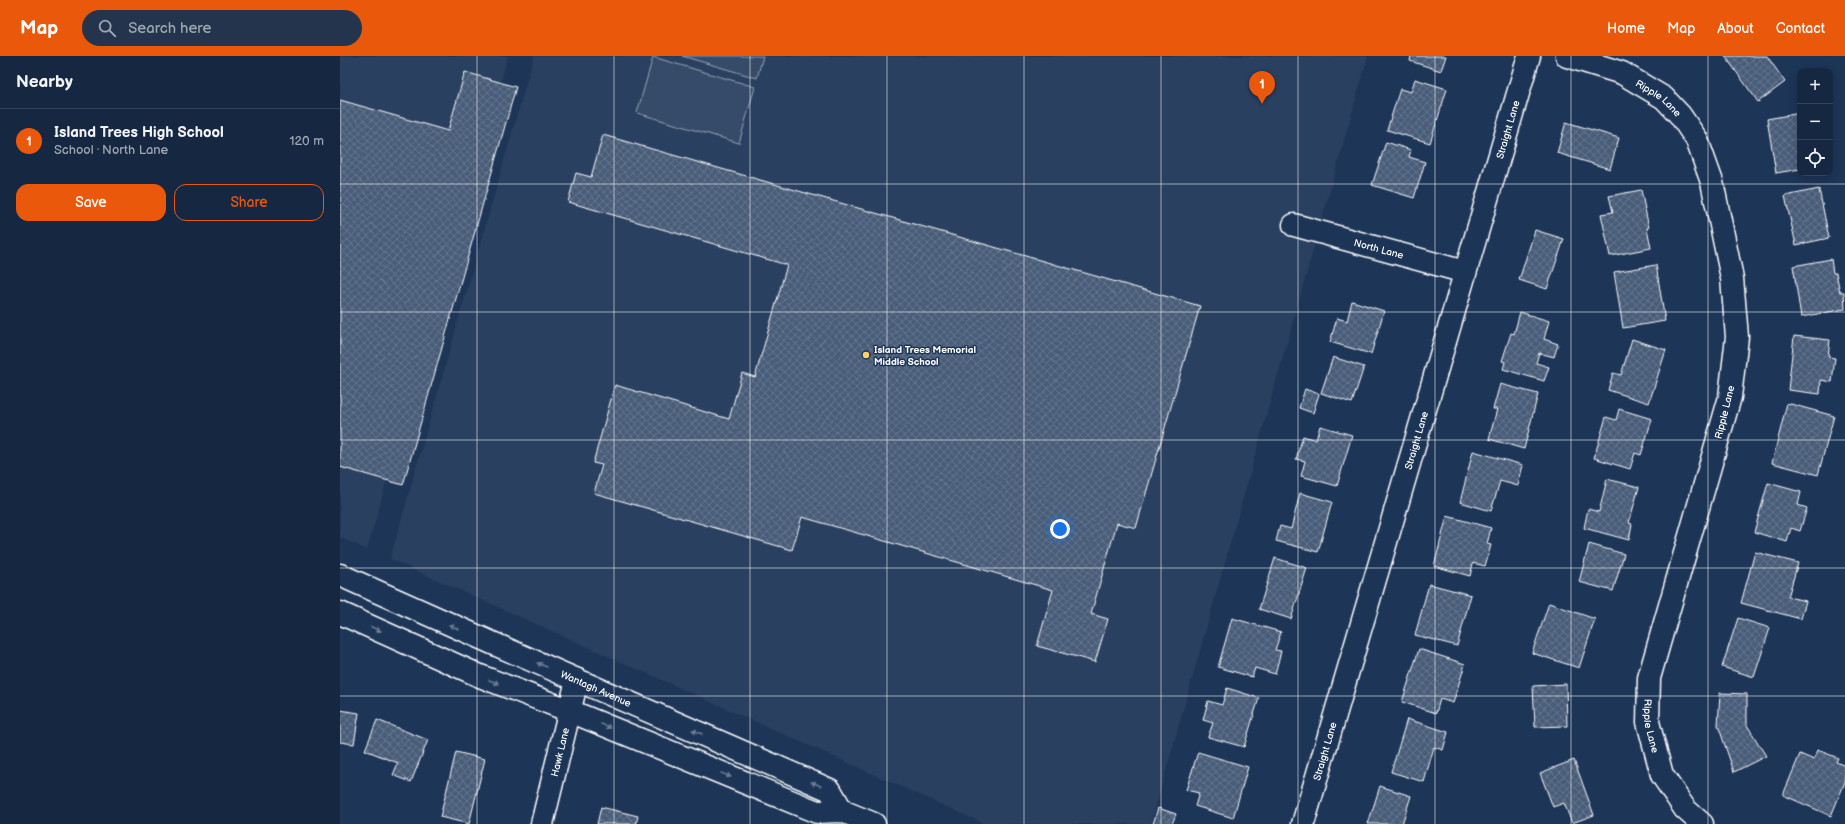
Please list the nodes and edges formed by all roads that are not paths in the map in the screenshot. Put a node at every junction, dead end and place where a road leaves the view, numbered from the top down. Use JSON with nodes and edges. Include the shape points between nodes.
{"nodes":[{"id":1,"x":1529,"y":56,"type":"edge"},
{"id":2,"x":1567,"y":56,"type":"edge"},
{"id":3,"x":1294,"y":225,"type":"dead end"},
{"id":4,"x":1465,"y":272,"type":"junction"},
{"id":5,"x":340,"y":575,"type":"edge"},
{"id":6,"x":340,"y":613,"type":"edge"},
{"id":7,"x":578,"y":680,"type":"junction"},
{"id":8,"x":570,"y":711,"type":"junction"},
{"id":9,"x":840,"y":817,"type":"edge"},
{"id":10,"x":542,"y":824,"type":"edge"},
{"id":11,"x":874,"y":824,"type":"edge"},
{"id":12,"x":1303,"y":824,"type":"edge"},
{"id":13,"x":1702,"y":824,"type":"edge"}],
"edges":[{"from":1,"to":4,"type":"street","name":"Straight Lane"},
{"from":2,"to":13,"type":"street","name":"Ripple Lane","via":[[1622,73],[1664,98],[1680,116],[1696,140],[1712,182],[1732,278],[1737,337],[1730,397],[1649,678],[1648,722],[1662,775],[1684,809]]},
{"from":3,"to":4,"type":"street","name":"North Lane"},
{"from":4,"to":12,"type":"street","name":"Straight Lane"},
{"from":7,"to":5,"type":"street","name":"Wantagh Avenue","one_way":true},
{"from":6,"to":8,"type":"street","one_way":true,"via":[[480,676]]},
{"from":7,"to":8,"type":"street","name":"Hawk Lane"},
{"from":9,"to":7,"type":"street","name":"Wantagh Avenue","one_way":true,"via":[[830,790]]},
{"from":8,"to":9,"type":"street","one_way":true,"via":[[817,812]]},
{"from":8,"to":10,"type":"street","name":"Hawk Lane"},
{"from":9,"to":11,"type":"street"}]}
